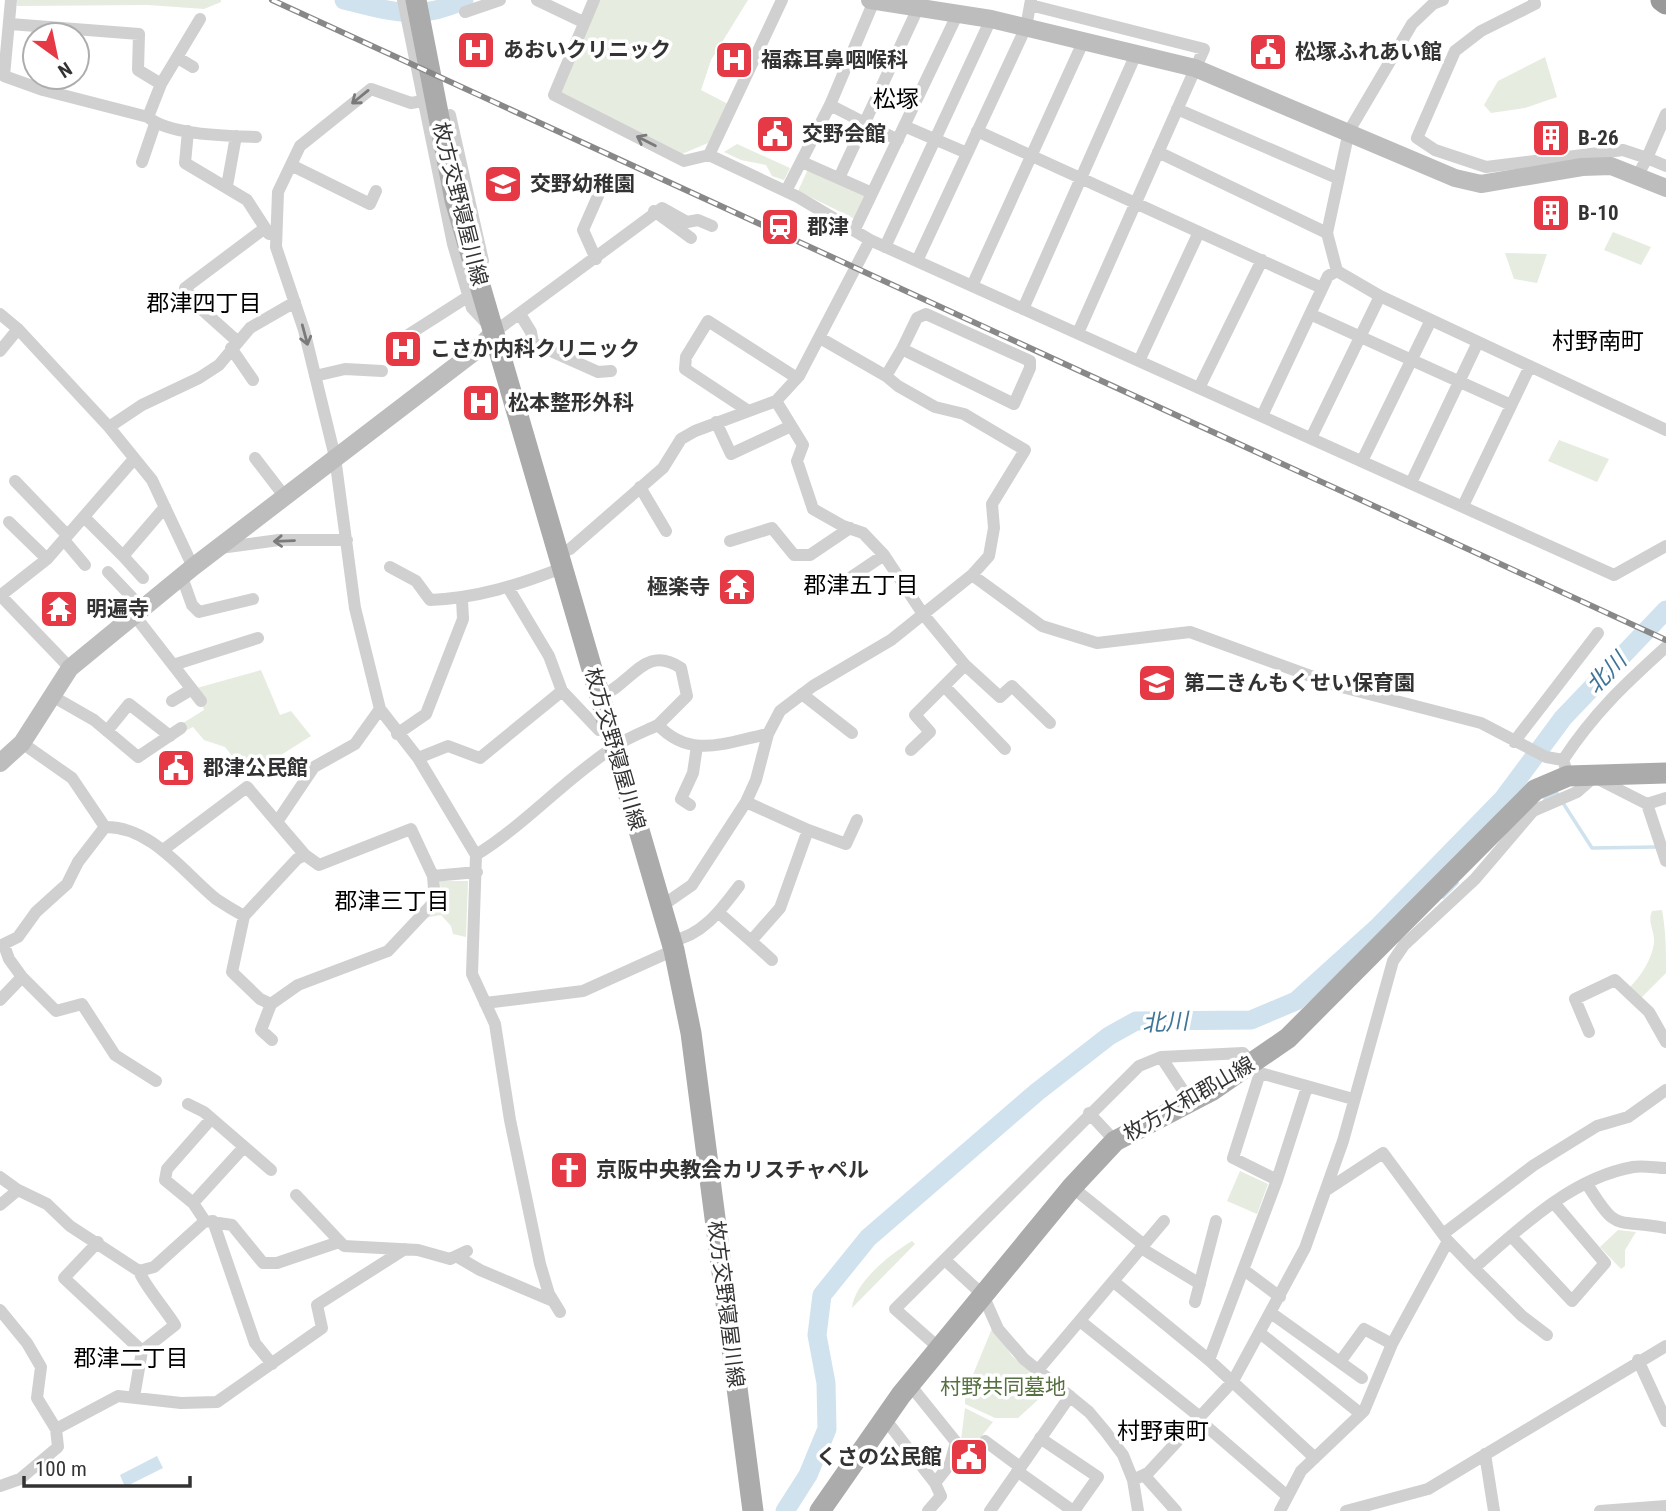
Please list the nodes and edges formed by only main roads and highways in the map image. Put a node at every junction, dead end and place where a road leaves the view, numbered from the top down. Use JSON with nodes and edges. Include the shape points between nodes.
{"nodes":[{"id":1,"x":416,"y":0,"type":"edge"},
{"id":2,"x":1666,"y":773,"type":"edge"},
{"id":3,"x":753,"y":1511,"type":"edge"},
{"id":4,"x":820,"y":1511,"type":"edge"}],
"edges":[{"from":1,"to":3,"type":"main road","name":"枚方交野寝屋川線","via":[[455,200],[672,946],[694,1058]]},
{"from":2,"to":4,"type":"main road","name":"枚方大和郡山線","via":[[1594,777],[1565,768],[1513,810],[1257,1068],[1115,1141],[939,1348]]}]}
